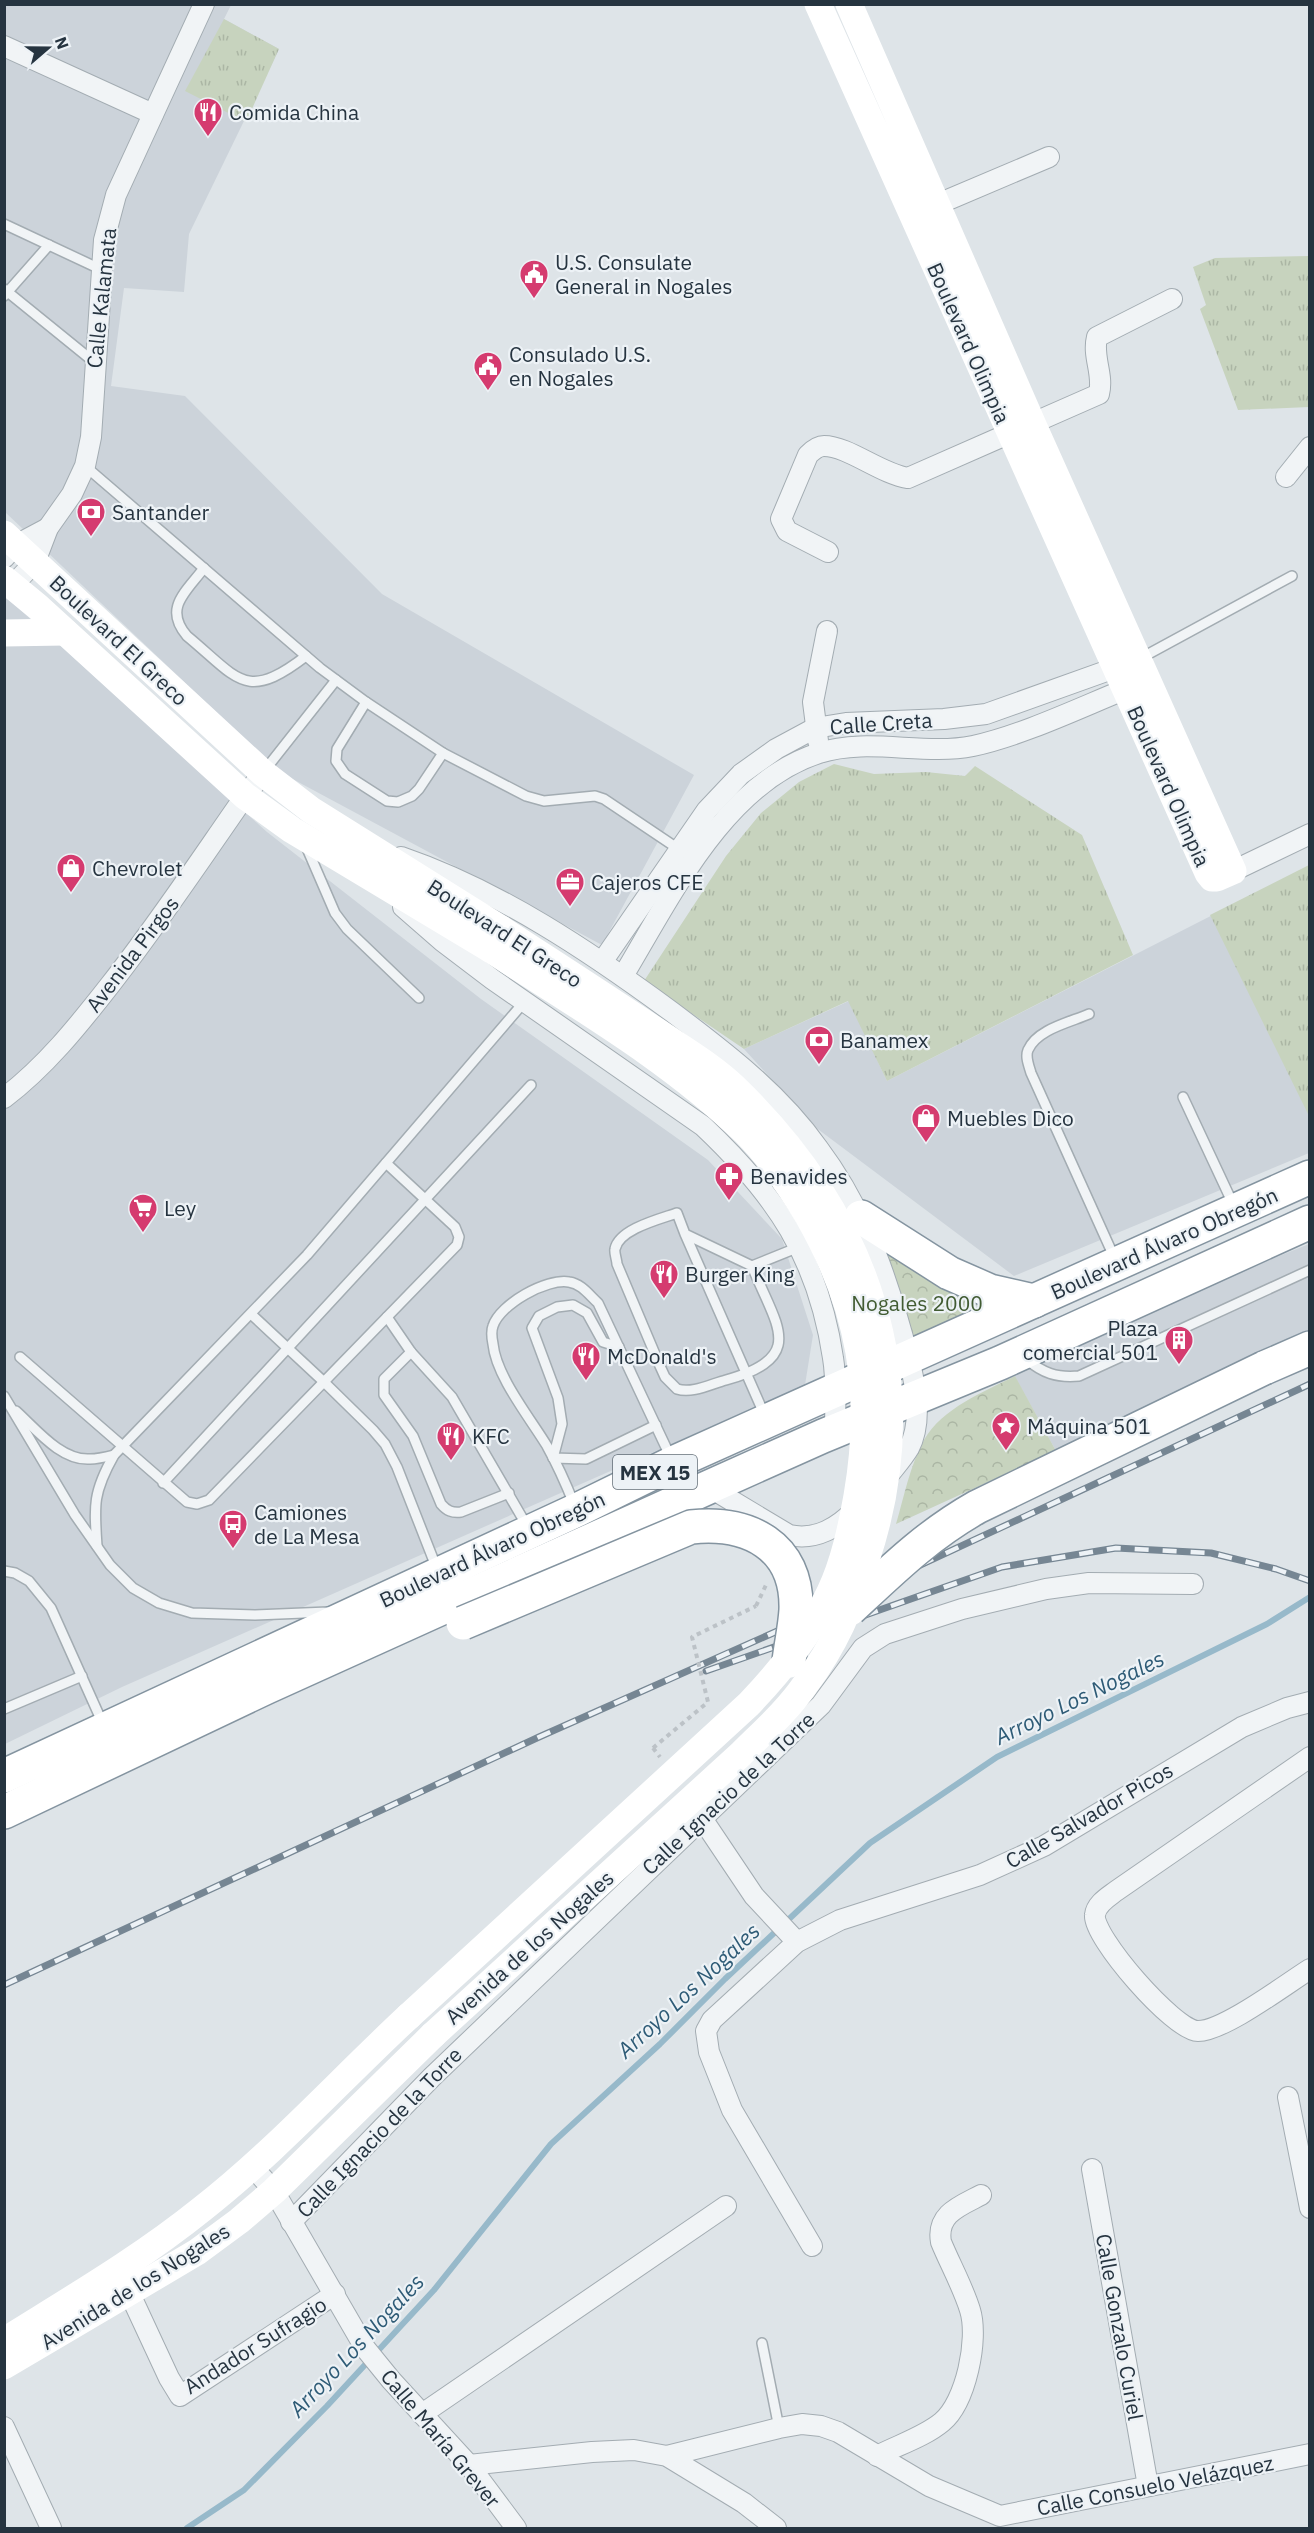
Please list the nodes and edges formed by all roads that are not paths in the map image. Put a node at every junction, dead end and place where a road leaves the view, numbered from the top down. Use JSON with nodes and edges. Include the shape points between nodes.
{"nodes":[{"id":1,"x":204,"y":4,"type":"edge"},
{"id":2,"x":818,"y":4,"type":"edge"},
{"id":3,"x":849,"y":4,"type":"edge"},
{"id":4,"x":4,"y":46,"type":"edge"},
{"id":5,"x":153,"y":114,"type":"junction"},
{"id":6,"x":1049,"y":157,"type":"dead end"},
{"id":7,"x":937,"y":205,"type":"junction"},
{"id":8,"x":912,"y":215,"type":"junction"},
{"id":9,"x":4,"y":224,"type":"edge"},
{"id":10,"x":49,"y":245,"type":"junction"},
{"id":11,"x":100,"y":269,"type":"junction"},
{"id":12,"x":6,"y":292,"type":"edge"},
{"id":13,"x":1172,"y":299,"type":"dead end"},
{"id":14,"x":94,"y":362,"type":"junction"},
{"id":15,"x":1021,"y":430,"type":"junction"},
{"id":16,"x":1310,"y":447,"type":"edge"},
{"id":17,"x":85,"y":466,"type":"junction"},
{"id":18,"x":1286,"y":477,"type":"dead end"},
{"id":19,"x":15,"y":550,"type":"edge"},
{"id":20,"x":828,"y":552,"type":"dead end"},
{"id":21,"x":204,"y":568,"type":"junction"},
{"id":22,"x":1292,"y":576,"type":"dead end"},
{"id":23,"x":7,"y":586,"type":"edge"},
{"id":24,"x":827,"y":631,"type":"dead end"},
{"id":25,"x":65,"y":632,"type":"junction"},
{"id":26,"x":4,"y":633,"type":"edge"},
{"id":27,"x":306,"y":656,"type":"junction"},
{"id":28,"x":1127,"y":672,"type":"junction"},
{"id":29,"x":336,"y":680,"type":"junction"},
{"id":30,"x":366,"y":702,"type":"junction"},
{"id":31,"x":1007,"y":707,"type":"junction"},
{"id":32,"x":815,"y":728,"type":"junction"},
{"id":33,"x":1016,"y":732,"type":"junction"},
{"id":34,"x":820,"y":752,"type":"junction"},
{"id":35,"x":443,"y":753,"type":"junction"},
{"id":36,"x":263,"y":773,"type":"junction"},
{"id":37,"x":245,"y":795,"type":"junction"},
{"id":38,"x":1310,"y":834,"type":"edge"},
{"id":39,"x":302,"y":836,"type":"junction"},
{"id":40,"x":368,"y":846,"type":"junction"},
{"id":41,"x":686,"y":855,"type":"junction"},
{"id":42,"x":1233,"y":871,"type":"joint"},
{"id":43,"x":367,"y":875,"type":"junction"},
{"id":44,"x":495,"y":939,"type":"junction"},
{"id":45,"x":602,"y":962,"type":"junction"},
{"id":46,"x":623,"y":976,"type":"junction"},
{"id":47,"x":419,"y":998,"type":"dead end"},
{"id":48,"x":525,"y":1001,"type":"junction"},
{"id":49,"x":1089,"y":1014,"type":"dead end"},
{"id":50,"x":531,"y":1085,"type":"dead end"},
{"id":51,"x":1183,"y":1097,"type":"dead end"},
{"id":52,"x":4,"y":1098,"type":"edge"},
{"id":53,"x":386,"y":1163,"type":"junction"},
{"id":54,"x":1310,"y":1177,"type":"edge"},
{"id":55,"x":425,"y":1197,"type":"junction"},
{"id":56,"x":1236,"y":1210,"type":"junction"},
{"id":57,"x":861,"y":1217,"type":"junction"},
{"id":58,"x":1310,"y":1222,"type":"edge"},
{"id":59,"x":685,"y":1234,"type":"junction"},
{"id":60,"x":798,"y":1247,"type":"junction"},
{"id":61,"x":1117,"y":1264,"type":"junction"},
{"id":62,"x":752,"y":1266,"type":"junction"},
{"id":63,"x":1310,"y":1270,"type":"edge"},
{"id":64,"x":1034,"y":1301,"type":"junction"},
{"id":65,"x":251,"y":1314,"type":"junction"},
{"id":66,"x":387,"y":1317,"type":"junction"},
{"id":67,"x":287,"y":1347,"type":"junction"},
{"id":68,"x":619,"y":1347,"type":"junction"},
{"id":69,"x":1310,"y":1348,"type":"edge"},
{"id":70,"x":411,"y":1352,"type":"junction"},
{"id":71,"x":1019,"y":1353,"type":"junction"},
{"id":72,"x":20,"y":1357,"type":"dead end"},
{"id":73,"x":908,"y":1358,"type":"junction"},
{"id":74,"x":746,"y":1374,"type":"junction"},
{"id":75,"x":324,"y":1382,"type":"junction"},
{"id":76,"x":835,"y":1391,"type":"junction"},
{"id":77,"x":7,"y":1400,"type":"edge"},
{"id":78,"x":903,"y":1403,"type":"junction"},
{"id":79,"x":865,"y":1418,"type":"joint"},
{"id":80,"x":767,"y":1421,"type":"junction"},
{"id":81,"x":656,"y":1425,"type":"junction"},
{"id":82,"x":835,"y":1431,"type":"junction"},
{"id":83,"x":122,"y":1448,"type":"junction"},
{"id":84,"x":114,"y":1455,"type":"junction"},
{"id":85,"x":553,"y":1458,"type":"junction"},
{"id":86,"x":673,"y":1463,"type":"junction"},
{"id":87,"x":162,"y":1484,"type":"junction"},
{"id":88,"x":709,"y":1487,"type":"junction"},
{"id":89,"x":510,"y":1492,"type":"junction"},
{"id":90,"x":577,"y":1510,"type":"junction"},
{"id":91,"x":531,"y":1532,"type":"junction"},
{"id":92,"x":97,"y":1546,"type":"junction"},
{"id":93,"x":4,"y":1571,"type":"edge"},
{"id":94,"x":439,"y":1574,"type":"junction"},
{"id":95,"x":1193,"y":1584,"type":"dead end"},
{"id":96,"x":850,"y":1609,"type":"junction"},
{"id":97,"x":358,"y":1611,"type":"junction"},
{"id":98,"x":789,"y":1660,"type":"junction"},
{"id":99,"x":82,"y":1676,"type":"junction"},
{"id":100,"x":267,"y":1688,"type":"junction"},
{"id":101,"x":1310,"y":1702,"type":"edge"},
{"id":102,"x":4,"y":1709,"type":"edge"},
{"id":103,"x":106,"y":1729,"type":"junction"},
{"id":104,"x":1310,"y":1757,"type":"edge"},
{"id":105,"x":4,"y":1776,"type":"edge"},
{"id":106,"x":4,"y":1812,"type":"edge"},
{"id":107,"x":701,"y":1817,"type":"junction"},
{"id":108,"x":797,"y":1942,"type":"junction"},
{"id":109,"x":1310,"y":1969,"type":"edge"},
{"id":110,"x":1288,"y":2097,"type":"dead end"},
{"id":111,"x":252,"y":2166,"type":"junction"},
{"id":112,"x":1092,"y":2169,"type":"dead end"},
{"id":113,"x":274,"y":2192,"type":"junction"},
{"id":114,"x":981,"y":2195,"type":"dead end"},
{"id":115,"x":726,"y":2206,"type":"dead end"},
{"id":116,"x":1310,"y":2208,"type":"edge"},
{"id":117,"x":291,"y":2222,"type":"junction"},
{"id":118,"x":812,"y":2246,"type":"dead end"},
{"id":119,"x":129,"y":2292,"type":"junction"},
{"id":120,"x":335,"y":2294,"type":"junction"},
{"id":121,"x":4,"y":2341,"type":"edge"},
{"id":122,"x":762,"y":2343,"type":"dead end"},
{"id":123,"x":4,"y":2367,"type":"edge"},
{"id":124,"x":422,"y":2414,"type":"junction"},
{"id":125,"x":4,"y":2427,"type":"edge"},
{"id":126,"x":779,"y":2428,"type":"junction"},
{"id":127,"x":1310,"y":2454,"type":"edge"},
{"id":128,"x":667,"y":2456,"type":"junction"},
{"id":129,"x":877,"y":2456,"type":"junction"},
{"id":130,"x":469,"y":2465,"type":"junction"},
{"id":131,"x":1148,"y":2486,"type":"junction"},
{"id":132,"x":1001,"y":2522,"type":"edge"},
{"id":133,"x":51,"y":2529,"type":"edge"},
{"id":134,"x":516,"y":2529,"type":"edge"},
{"id":135,"x":776,"y":2529,"type":"edge"}],
"edges":[{"from":1,"to":5,"type":"street","name":"Calle Kalamata"},
{"from":2,"to":8,"type":"main road","name":"Boulevard Olimpia"},
{"from":3,"to":7,"type":"main road","name":"Boulevard Olimpia"},
{"from":4,"to":5,"type":"street"},
{"from":5,"to":11,"type":"street","name":"Calle Kalamata","via":[[116,195]]},
{"from":6,"to":7,"type":"street"},
{"from":7,"to":8,"type":"street"},
{"from":7,"to":15,"type":"main road","name":"Boulevard Olimpia"},
{"from":8,"to":15,"type":"main road","name":"Boulevard Olimpia"},
{"from":9,"to":10,"type":"lane"},
{"from":10,"to":11,"type":"lane"},
{"from":10,"to":12,"type":"lane"},
{"from":11,"to":14,"type":"street","name":"Calle Kalamata"},
{"from":12,"to":14,"type":"lane"},
{"from":13,"to":15,"type":"street","via":[[1097,337],[1094,349],[1101,384],[1099,394]]},
{"from":14,"to":17,"type":"street","name":"Calle Kalamata","via":[[91,437]]},
{"from":15,"to":20,"type":"street","via":[[908,478],[894,476],[838,450],[824,446],[813,450],[781,519],[787,531]]},
{"from":15,"to":28,"type":"main road","name":"Boulevard Olimpia"},
{"from":16,"to":18,"type":"street"},
{"from":17,"to":19,"type":"street","name":"Calle Kalamata","via":[[72,494],[48,528]]},
{"from":17,"to":21,"type":"lane"},
{"from":19,"to":23,"type":"street","name":"Calle Kalamata"},
{"from":19,"to":36,"type":"main road","name":"Boulevard El Greco"},
{"from":21,"to":27,"type":"lane"},
{"from":21,"to":27,"type":"lane","via":[[178,604],[175,615],[187,636],[250,682],[276,677]]},
{"from":22,"to":28,"type":"lane"},
{"from":23,"to":25,"type":"main road","name":"Boulevard El Greco"},
{"from":24,"to":32,"type":"street","via":[[813,702]]},
{"from":25,"to":26,"type":"main road"},
{"from":25,"to":37,"type":"main road","name":"Boulevard El Greco"},
{"from":27,"to":29,"type":"lane"},
{"from":28,"to":31,"type":"street","name":"Calle Creta"},
{"from":28,"to":33,"type":"street","name":"Calle Creta"},
{"from":28,"to":42,"type":"main road","name":"Boulevard Olimpia","via":[[1208,873],[1217,878]]},
{"from":29,"to":30,"type":"lane"},
{"from":29,"to":36,"type":"lane"},
{"from":30,"to":35,"type":"lane"},
{"from":30,"to":35,"type":"lane","via":[[337,749],[336,760],[345,774],[387,801],[398,802],[412,796]]},
{"from":31,"to":32,"type":"street","name":"Calle Creta","via":[[963,717]]},
{"from":31,"to":33,"type":"street"},
{"from":32,"to":34,"type":"street"},
{"from":32,"to":41,"type":"street","name":"Calle Creta","via":[[741,774],[707,810]]},
{"from":33,"to":34,"type":"street","name":"Calle Creta","via":[[972,746],[844,748]]},
{"from":34,"to":41,"type":"street","name":"Calle Creta","via":[[765,781]]},
{"from":35,"to":41,"type":"lane","via":[[526,796],[544,801],[595,796],[604,799]]},
{"from":36,"to":37,"type":"street","name":"Avenida Pirgos"},
{"from":36,"to":40,"type":"main road","name":"Boulevard El Greco"},
{"from":37,"to":39,"type":"main road","name":"Boulevard El Greco"},
{"from":37,"to":52,"type":"street","name":"Avenida Pirgos","via":[[140,947],[89,1012],[44,1064]]},
{"from":38,"to":42,"type":"street"},
{"from":39,"to":43,"type":"main road","name":"Boulevard El Greco"},
{"from":39,"to":47,"type":"lane","via":[[334,913]]},
{"from":40,"to":44,"type":"main road","name":"Boulevard El Greco"},
{"from":40,"to":45,"type":"street","via":[[472,885]]},
{"from":41,"to":45,"type":"street","name":"Calle Creta"},
{"from":41,"to":46,"type":"street","name":"Calle Creta"},
{"from":43,"to":44,"type":"main road","name":"Boulevard El Greco"},
{"from":43,"to":48,"type":"street","via":[[442,941]]},
{"from":44,"to":78,"type":"main road","name":"Boulevard El Greco","bridge":true,"via":[[661,1034],[731,1084],[769,1122],[806,1167],[836,1216],[864,1281],[889,1374]]},
{"from":44,"to":79,"type":"main road","name":"Boulevard El Greco","bridge":true,"via":[[681,1077],[747,1134],[789,1183],[843,1288],[857,1335]]},
{"from":45,"to":46,"type":"street"},
{"from":46,"to":57,"type":"street","via":[[718,1047],[783,1106],[818,1148]]},
{"from":48,"to":53,"type":"lane"},
{"from":48,"to":60,"type":"street","via":[[703,1126],[766,1192]]},
{"from":49,"to":61,"type":"lane","via":[[1040,1036],[1027,1057]]},
{"from":50,"to":55,"type":"lane"},
{"from":51,"to":56,"type":"lane"},
{"from":53,"to":55,"type":"lane"},
{"from":53,"to":65,"type":"lane"},
{"from":54,"to":56,"type":"highway","name":"Boulevard Álvaro Obregón","number":"MEX 15"},
{"from":55,"to":66,"type":"lane","via":[[455,1227],[458,1241]]},
{"from":55,"to":67,"type":"lane"},
{"from":56,"to":61,"type":"highway","name":"Boulevard Álvaro Obregón","number":"MEX 15"},
{"from":57,"to":64,"type":"highway","via":[[949,1273],[990,1291]]},
{"from":57,"to":73,"type":"street","via":[[882,1270]]},
{"from":58,"to":71,"type":"highway","name":"Boulevard Álvaro Obregón","number":"MEX 15"},
{"from":59,"to":62,"type":"lane"},
{"from":59,"to":74,"type":"lane"},
{"from":59,"to":74,"type":"lane","via":[[677,1213],[637,1228],[622,1237],[615,1249],[617,1264],[660,1366],[671,1384],[682,1391]]},
{"from":60,"to":62,"type":"lane"},
{"from":60,"to":76,"type":"street","via":[[812,1272],[826,1320],[834,1359]]},
{"from":61,"to":64,"type":"highway","name":"Boulevard Álvaro Obregón","number":"MEX 15"},
{"from":62,"to":74,"type":"lane","via":[[778,1330],[779,1345],[770,1362]]},
{"from":63,"to":71,"type":"lane","via":[[1078,1376],[1049,1375]]},
{"from":64,"to":73,"type":"highway","name":"Boulevard Álvaro Obregón","number":"MEX 15"},
{"from":65,"to":67,"type":"lane"},
{"from":65,"to":83,"type":"lane"},
{"from":66,"to":70,"type":"lane"},
{"from":66,"to":75,"type":"lane"},
{"from":67,"to":75,"type":"lane"},
{"from":67,"to":87,"type":"lane"},
{"from":68,"to":81,"type":"lane"},
{"from":68,"to":85,"type":"lane","via":[[603,1342],[580,1306],[557,1306],[539,1316],[532,1328],[558,1398],[562,1424]]},
{"from":68,"to":85,"type":"lane","via":[[598,1303],[582,1287],[568,1281],[549,1283],[500,1313],[492,1327],[493,1346],[504,1375]]},
{"from":69,"to":96,"type":"highway","bridge":true,"via":[[959,1517],[930,1536]]},
{"from":70,"to":89,"type":"lane","via":[[452,1397]]},
{"from":70,"to":89,"type":"lane","via":[[384,1379],[384,1395],[413,1436],[445,1509],[461,1512]]},
{"from":71,"to":78,"type":"highway","name":"Boulevard Álvaro Obregón","number":"MEX 15"},
{"from":72,"to":83,"type":"lane"},
{"from":73,"to":76,"type":"highway","name":"Boulevard Álvaro Obregón","number":"MEX 15"},
{"from":73,"to":78,"type":"street"},
{"from":74,"to":80,"type":"lane"},
{"from":75,"to":87,"type":"lane","via":[[209,1500],[192,1504]]},
{"from":75,"to":94,"type":"lane","via":[[385,1444]]},
{"from":76,"to":80,"type":"highway","name":"Boulevard Álvaro Obregón","number":"MEX 15"},
{"from":76,"to":82,"type":"street"},
{"from":77,"to":84,"type":"lane","via":[[68,1455],[90,1460]]},
{"from":77,"to":92,"type":"lane","via":[[48,1473]]},
{"from":78,"to":82,"type":"highway","name":"Boulevard Álvaro Obregón","number":"MEX 15"},
{"from":78,"to":88,"type":"street","via":[[915,1423],[909,1448],[879,1487],[830,1530],[813,1536],[789,1535]]},
{"from":78,"to":96,"type":"main road","name":"Avenida de los Nogales","bridge":true,"via":[[874,1538]]},
{"from":79,"to":98,"type":"main road","name":"Avenida de los Nogales","bridge":true,"via":[[862,1469],[850,1536],[831,1590]]},
{"from":80,"to":86,"type":"highway","name":"Boulevard Álvaro Obregón","number":"MEX 15"},
{"from":81,"to":85,"type":"lane","via":[[586,1459]]},
{"from":81,"to":86,"type":"lane"},
{"from":82,"to":88,"type":"highway","name":"Boulevard Álvaro Obregón","number":"MEX 15"},
{"from":83,"to":84,"type":"lane"},
{"from":83,"to":87,"type":"lane"},
{"from":84,"to":92,"type":"lane","via":[[95,1499]]},
{"from":85,"to":90,"type":"lane"},
{"from":86,"to":90,"type":"highway","name":"Boulevard Álvaro Obregón","number":"MEX 15"},
{"from":88,"to":100,"type":"highway","name":"Boulevard Álvaro Obregón","number":"MEX 15"},
{"from":89,"to":91,"type":"lane"},
{"from":90,"to":91,"type":"highway","name":"Boulevard Álvaro Obregón","number":"MEX 15"},
{"from":91,"to":94,"type":"highway","name":"Boulevard Álvaro Obregón","number":"MEX 15"},
{"from":92,"to":97,"type":"lane","via":[[133,1588],[159,1603],[192,1613]]},
{"from":93,"to":99,"type":"lane","via":[[29,1581],[39,1591],[51,1608]]},
{"from":94,"to":97,"type":"highway","name":"Boulevard Álvaro Obregón","number":"MEX 15"},
{"from":95,"to":107,"type":"street","name":"Calle Ignacio de la Torre","via":[[1089,1583],[1046,1589],[962,1609],[885,1634],[863,1648],[821,1705]]},
{"from":96,"to":113,"type":"main road","name":"Avenida de los Nogales","bridge":true,"via":[[826,1654],[778,1718],[433,2035]]},
{"from":97,"to":103,"type":"highway","name":"Boulevard Álvaro Obregón","number":"MEX 15"},
{"from":98,"to":100,"type":"highway","bridge":true,"via":[[796,1609],[787,1567],[769,1544],[753,1534],[712,1525],[690,1527],[336,1677]]},
{"from":98,"to":111,"type":"main road","name":"Avenida de los Nogales","bridge":true,"via":[[749,1704]]},
{"from":99,"to":102,"type":"lane"},
{"from":99,"to":103,"type":"lane"},
{"from":100,"to":106,"type":"highway","name":"Boulevard Álvaro Obregón","number":"MEX 15"},
{"from":101,"to":108,"type":"street","name":"Calle Salvador Picos","via":[[1242,1727],[1044,1846],[980,1875],[840,1920]]},
{"from":103,"to":105,"type":"highway","name":"Boulevard Álvaro Obregón","number":"MEX 15"},
{"from":104,"to":109,"type":"street","via":[[1116,1892],[1095,1911],[1095,1917],[1099,1931],[1154,2001],[1191,2031],[1218,2026]]},
{"from":107,"to":108,"type":"street","via":[[754,1896]]},
{"from":107,"to":117,"type":"street","name":"Calle Ignacio de la Torre","via":[[432,2076]]},
{"from":108,"to":118,"type":"street","name":"Calle Salvador Picos","via":[[712,2020],[706,2031],[709,2052],[732,2110]]},
{"from":110,"to":116,"type":"street"},
{"from":111,"to":113,"type":"street","name":"Calle María Grever"},
{"from":111,"to":121,"type":"main road","name":"Avenida de los Nogales","via":[[150,2247]]},
{"from":112,"to":131,"type":"street","name":"Calle Gonzalo Curiel"},
{"from":113,"to":117,"type":"street","name":"Calle María Grever"},
{"from":113,"to":119,"type":"main road","name":"Avenida de los Nogales","via":[[197,2252]]},
{"from":114,"to":129,"type":"street","via":[[946,2215],[939,2234],[970,2311],[973,2329],[960,2395],[942,2422]]},
{"from":115,"to":124,"type":"street"},
{"from":117,"to":120,"type":"street","name":"Calle María Grever"},
{"from":119,"to":120,"type":"street","name":"Andador Sufragio","via":[[180,2396]]},
{"from":119,"to":123,"type":"main road","name":"Avenida de los Nogales"},
{"from":120,"to":124,"type":"street","name":"Calle María Grever","via":[[365,2348]]},
{"from":122,"to":126,"type":"lane"},
{"from":124,"to":130,"type":"street","name":"Calle María Grever"},
{"from":125,"to":133,"type":"street"},
{"from":126,"to":128,"type":"street","name":"Calle Consuelo Velázquez"},
{"from":126,"to":129,"type":"street","name":"Calle Consuelo Velázquez","via":[[821,2426]]},
{"from":127,"to":131,"type":"street","name":"Calle Consuelo Velázquez"},
{"from":128,"to":130,"type":"street","via":[[634,2450]]},
{"from":128,"to":135,"type":"street","via":[[744,2503]]},
{"from":129,"to":132,"type":"street","name":"Calle Consuelo Velázquez"},
{"from":130,"to":134,"type":"street","name":"Calle María Grever"},
{"from":131,"to":132,"type":"street","name":"Calle Consuelo Velázquez"}]}
